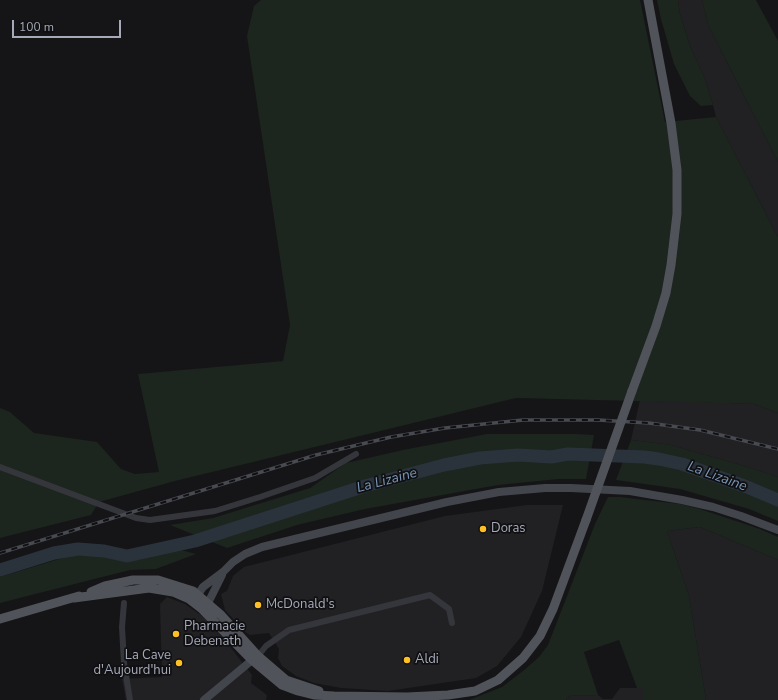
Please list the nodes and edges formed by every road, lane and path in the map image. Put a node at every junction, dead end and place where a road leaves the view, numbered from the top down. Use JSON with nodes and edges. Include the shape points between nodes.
{"nodes":[{"id":1,"x":648,"y":0,"type":"edge"},
{"id":2,"x":356,"y":454,"type":"dead end"},
{"id":3,"x":0,"y":467,"type":"edge"},
{"id":4,"x":778,"y":530,"type":"edge"},
{"id":5,"x":224,"y":572,"type":"junction"},
{"id":6,"x":196,"y":598,"type":"junction"},
{"id":7,"x":124,"y":603,"type":"dead end"},
{"id":8,"x":205,"y":606,"type":"junction"},
{"id":9,"x":0,"y":619,"type":"edge"},
{"id":10,"x":452,"y":623,"type":"dead end"},
{"id":11,"x":255,"y":658,"type":"junction"},
{"id":12,"x":130,"y":700,"type":"edge"},
{"id":13,"x":204,"y":700,"type":"edge"}],
"edges":[{"from":1,"to":11,"type":"main road","bridge":true,"via":[[677,170],[677,214],[671,265],[656,326],[553,609],[540,636],[524,658],[498,680],[475,691],[448,695],[314,695],[282,686]]},
{"from":2,"to":3,"type":"street","via":[[315,478],[260,497],[215,511],[150,520],[136,518]]},
{"from":4,"to":5,"type":"main road","via":[[741,516],[657,495],[602,489],[521,490],[474,496],[262,547],[245,554]]},
{"from":5,"to":6,"type":"main road","via":[[203,587]]},
{"from":5,"to":8,"type":"main road"},
{"from":6,"to":8,"type":"main road"},
{"from":6,"to":9,"type":"main road","via":[[149,588],[74,598]]},
{"from":7,"to":12,"type":"street","via":[[124,663]]},
{"from":8,"to":11,"type":"main road"},
{"from":10,"to":11,"type":"street","via":[[448,609],[430,595],[289,630],[266,646]]},
{"from":11,"to":13,"type":"main road"}]}
